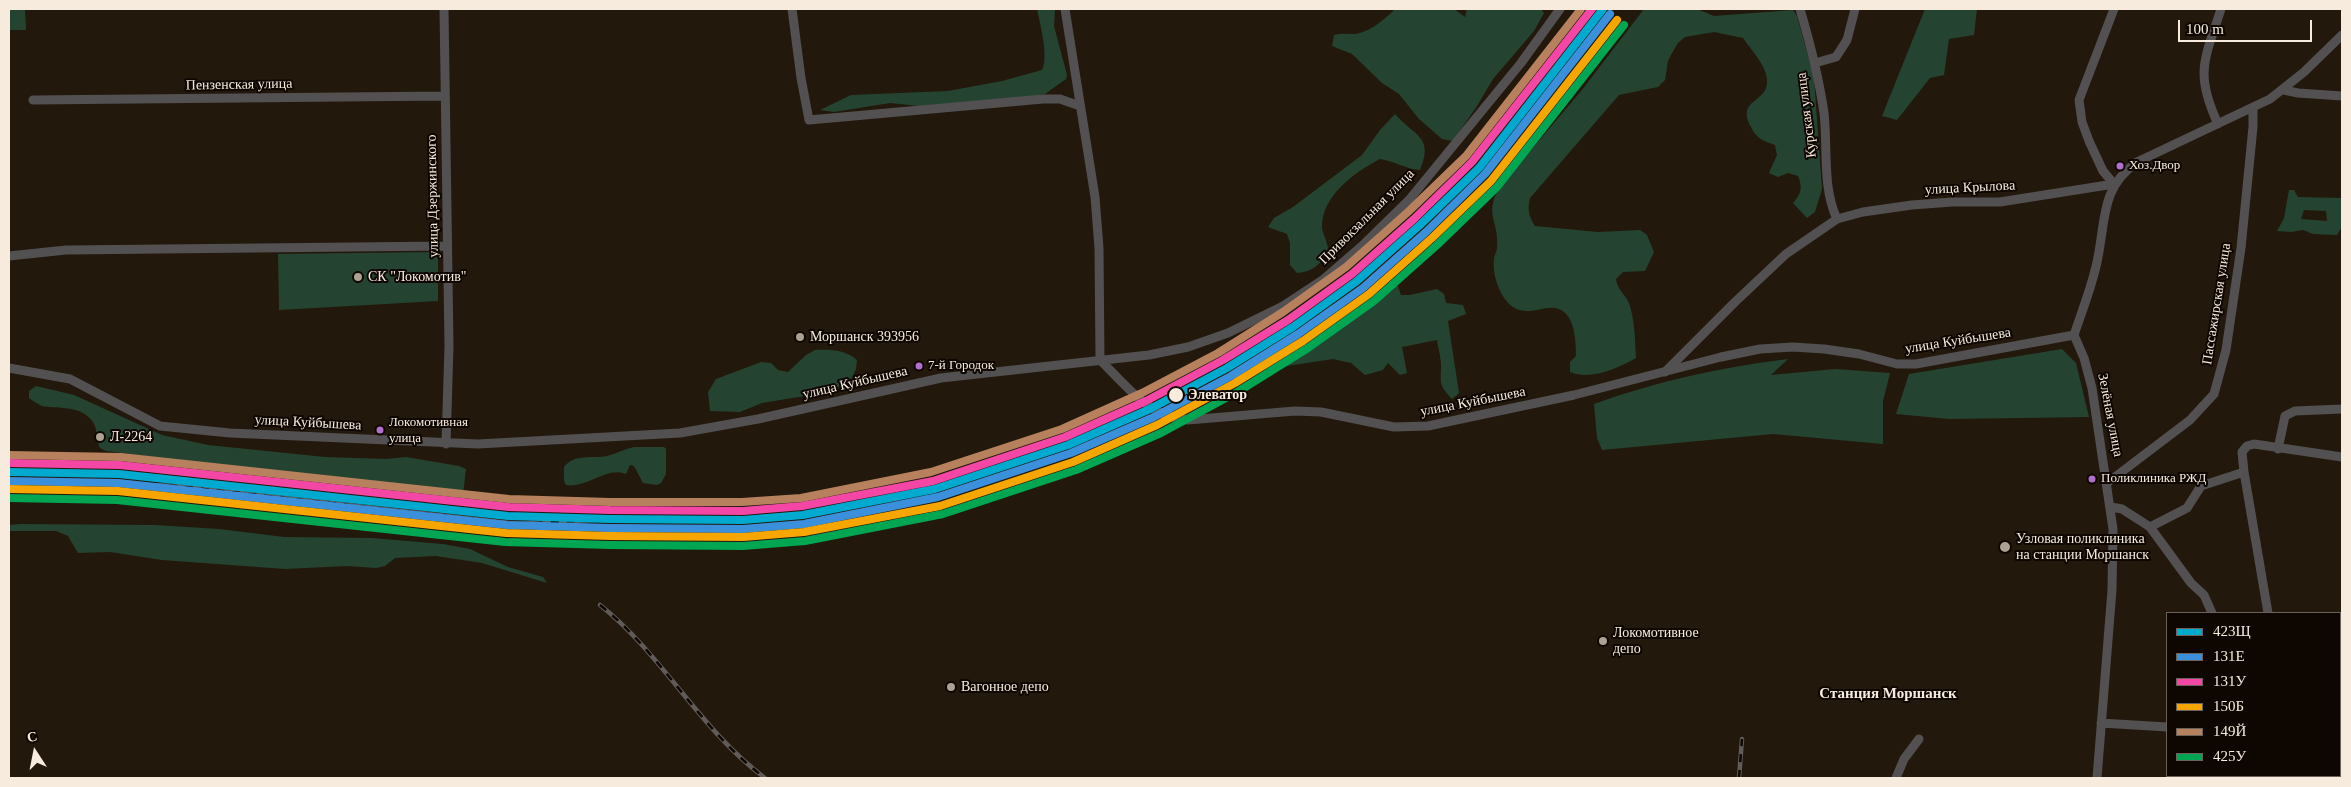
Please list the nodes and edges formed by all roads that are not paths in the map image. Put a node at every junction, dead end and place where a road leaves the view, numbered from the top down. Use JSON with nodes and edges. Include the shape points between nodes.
{"nodes":[{"id":1,"x":444,"y":9,"type":"edge"},
{"id":2,"x":792,"y":9,"type":"edge"},
{"id":3,"x":1065,"y":9,"type":"edge"},
{"id":4,"x":1560,"y":9,"type":"edge"},
{"id":5,"x":1800,"y":9,"type":"edge"},
{"id":6,"x":1855,"y":9,"type":"edge"},
{"id":7,"x":2114,"y":9,"type":"edge"},
{"id":8,"x":2221,"y":9,"type":"edge"},
{"id":9,"x":2342,"y":35,"type":"edge"},
{"id":10,"x":1815,"y":63,"type":"junction"},
{"id":11,"x":2284,"y":90,"type":"junction"},
{"id":12,"x":445,"y":96,"type":"junction"},
{"id":13,"x":2342,"y":96,"type":"edge"},
{"id":14,"x":32,"y":100,"type":"dead end"},
{"id":15,"x":1080,"y":106,"type":"junction"},
{"id":16,"x":2253,"y":108,"type":"junction"},
{"id":17,"x":2218,"y":124,"type":"junction"},
{"id":18,"x":2114,"y":184,"type":"junction"},
{"id":19,"x":1837,"y":219,"type":"junction"},
{"id":20,"x":447,"y":246,"type":"junction"},
{"id":21,"x":9,"y":256,"type":"edge"},
{"id":22,"x":2074,"y":335,"type":"junction"},
{"id":23,"x":1100,"y":360,"type":"junction"},
{"id":24,"x":9,"y":368,"type":"edge"},
{"id":25,"x":1663,"y":374,"type":"junction"},
{"id":26,"x":2342,"y":409,"type":"edge"},
{"id":27,"x":446,"y":444,"type":"junction"},
{"id":28,"x":2278,"y":449,"type":"junction"},
{"id":29,"x":2342,"y":458,"type":"edge"},
{"id":30,"x":2244,"y":472,"type":"junction"},
{"id":31,"x":2107,"y":483,"type":"junction"},
{"id":32,"x":2111,"y":507,"type":"junction"},
{"id":33,"x":2150,"y":527,"type":"junction"},
{"id":34,"x":2212,"y":612,"type":"edge"},
{"id":35,"x":2268,"y":612,"type":"edge"},
{"id":36,"x":2101,"y":723,"type":"junction"},
{"id":37,"x":2166,"y":727,"type":"edge"},
{"id":38,"x":1918,"y":739,"type":"dead end"},
{"id":39,"x":1896,"y":778,"type":"edge"},
{"id":40,"x":2097,"y":778,"type":"edge"}],
"edges":[{"from":1,"to":12,"type":"street","name":"улица Дзержинского"},
{"from":2,"to":15,"type":"street","via":[[810,120],[1043,99],[1060,99]]},
{"from":3,"to":15,"type":"street"},
{"from":4,"to":23,"type":"street","name":"Привокзальная улица","via":[[1521,63],[1409,200],[1324,279],[1283,306],[1228,333],[1168,351]]},
{"from":5,"to":10,"type":"street","name":"Курская улица"},
{"from":6,"to":10,"type":"street","via":[[1847,40],[1836,57]]},
{"from":7,"to":18,"type":"street","via":[[2079,100],[2089,141],[2103,171]]},
{"from":8,"to":17,"type":"street","via":[[2203,66],[2207,100]]},
{"from":9,"to":11,"type":"street"},
{"from":10,"to":19,"type":"street","name":"Курская улица","via":[[1824,115],[1829,194]]},
{"from":11,"to":13,"type":"street"},
{"from":11,"to":16,"type":"street"},
{"from":12,"to":14,"type":"street","name":"Пензенская улица"},
{"from":12,"to":20,"type":"street","name":"улица Дзержинского"},
{"from":15,"to":23,"type":"street","via":[[1098,231]]},
{"from":16,"to":17,"type":"street"},
{"from":16,"to":31,"type":"street","name":"Пассажирская улица","via":[[2241,248],[2226,350],[2214,394],[2190,420]]},
{"from":17,"to":18,"type":"street","via":[[2137,162],[2125,170]]},
{"from":18,"to":19,"type":"street","name":"улица Крылова","via":[[2000,202],[1912,205]]},
{"from":18,"to":22,"type":"street","via":[[2107,204],[2097,263]]},
{"from":19,"to":25,"type":"street","name":"улица Крылова","via":[[1786,254]]},
{"from":20,"to":21,"type":"street","via":[[66,250]]},
{"from":20,"to":27,"type":"street","name":"улица Дзержинского","via":[[449,346]]},
{"from":22,"to":25,"type":"street","name":"улица Куйбышева","via":[[1916,364],[1897,364],[1824,349],[1760,349]]},
{"from":22,"to":31,"type":"street","name":"Зелёная улица","via":[[2092,388]]},
{"from":23,"to":25,"type":"street","name":"улица Куйбышева","via":[[1150,409],[1174,419],[1295,411],[1394,427],[1428,426],[1475,418]]},
{"from":23,"to":27,"type":"street","name":"улица Куйбышева","via":[[933,379],[758,419],[680,433],[547,442]]},
{"from":24,"to":27,"type":"street","name":"улица Куйбышева","via":[[70,379],[160,426],[230,434]]},
{"from":26,"to":28,"type":"street","via":[[2295,411],[2285,416]]},
{"from":28,"to":29,"type":"street"},
{"from":28,"to":30,"type":"street","via":[[2254,444],[2247,446],[2242,452]]},
{"from":30,"to":33,"type":"street","via":[[2201,486],[2187,508]]},
{"from":30,"to":35,"type":"street"},
{"from":31,"to":32,"type":"street","name":"Зелёная улица"},
{"from":32,"to":33,"type":"street","via":[[2122,509]]},
{"from":32,"to":36,"type":"street","name":"Зелёная улица","via":[[2112,590]]},
{"from":33,"to":34,"type":"street","via":[[2191,583],[2204,595]]},
{"from":36,"to":37,"type":"street"},
{"from":36,"to":40,"type":"street","name":"Зелёная улица"},
{"from":38,"to":39,"type":"street"}]}
